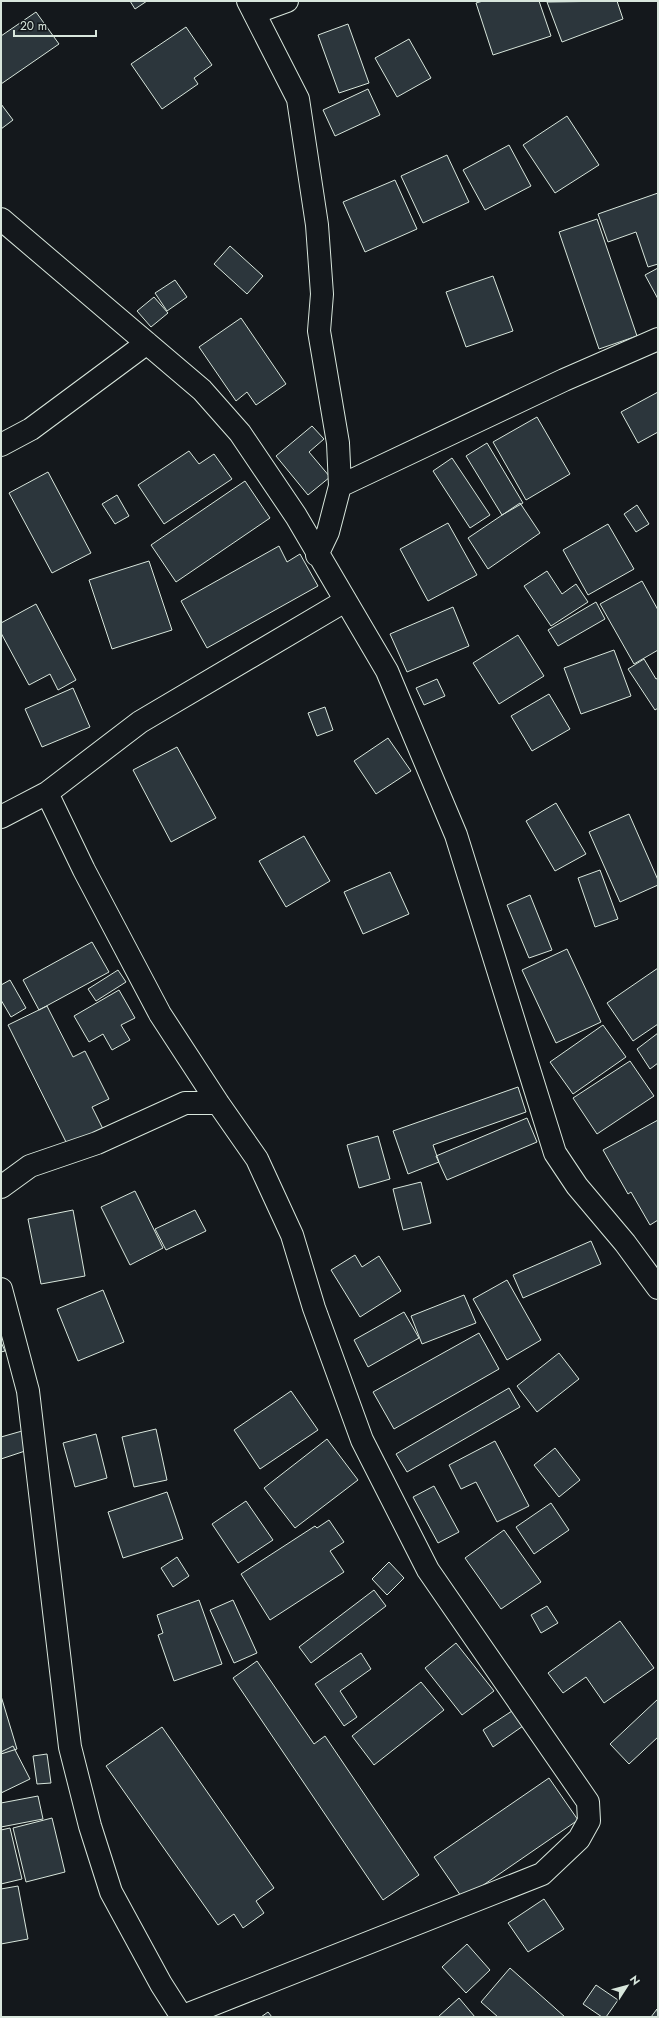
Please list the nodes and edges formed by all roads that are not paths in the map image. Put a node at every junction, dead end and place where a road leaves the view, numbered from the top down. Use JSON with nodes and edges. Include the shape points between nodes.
{"nodes":[{"id":1,"x":287,"y":1,"type":"edge"},
{"id":2,"x":251,"y":7,"type":"edge"},
{"id":3,"x":1,"y":219,"type":"edge"},
{"id":4,"x":658,"y":339,"type":"edge"},
{"id":5,"x":147,"y":343,"type":"junction"},
{"id":6,"x":1,"y":445,"type":"edge"},
{"id":7,"x":340,"y":486,"type":"junction"},
{"id":8,"x":317,"y":555,"type":"junction"},
{"id":9,"x":345,"y":601,"type":"junction"},
{"id":10,"x":46,"y":793,"type":"junction"},
{"id":11,"x":1,"y":817,"type":"edge"},
{"id":12,"x":192,"y":1063,"type":"junction"},
{"id":13,"x":185,"y":1103,"type":"junction"},
{"id":14,"x":218,"y":1103,"type":"junction"},
{"id":15,"x":1,"y":1187,"type":"edge"},
{"id":16,"x":658,"y":1288,"type":"edge"},
{"id":17,"x":1,"y":1289,"type":"edge"},
{"id":18,"x":181,"y":2017,"type":"edge"}],
"edges":[{"from":1,"to":2,"type":"street"},
{"from":2,"to":7,"type":"street","via":[[298,99],[317,226],[322,294],[319,331],[338,443]]},
{"from":3,"to":5,"type":"street"},
{"from":4,"to":7,"type":"street","via":[[564,380]]},
{"from":5,"to":6,"type":"street","via":[[31,429]]},
{"from":5,"to":8,"type":"street","via":[[202,390],[240,433],[296,516]]},
{"from":7,"to":8,"type":"street","via":[[328,532]]},
{"from":8,"to":9,"type":"street"},
{"from":9,"to":10,"type":"street","via":[[140,722]]},
{"from":9,"to":16,"type":"street","via":[[387,671],[456,835],[555,1153],[577,1186],[625,1243]]},
{"from":10,"to":11,"type":"street"},
{"from":10,"to":12,"type":"street","via":[[160,1014]]},
{"from":12,"to":13,"type":"street"},
{"from":12,"to":14,"type":"street"},
{"from":13,"to":14,"type":"street"},
{"from":13,"to":15,"type":"street","via":[[97,1143],[30,1166]]},
{"from":14,"to":18,"type":"street","via":[[257,1158],[289,1228],[314,1308],[362,1440],[428,1570],[588,1802],[589,1821],[579,1839],[542,1874]]},
{"from":17,"to":18,"type":"street","via":[[28,1391],[70,1747],[90,1826],[111,1892]]}]}
